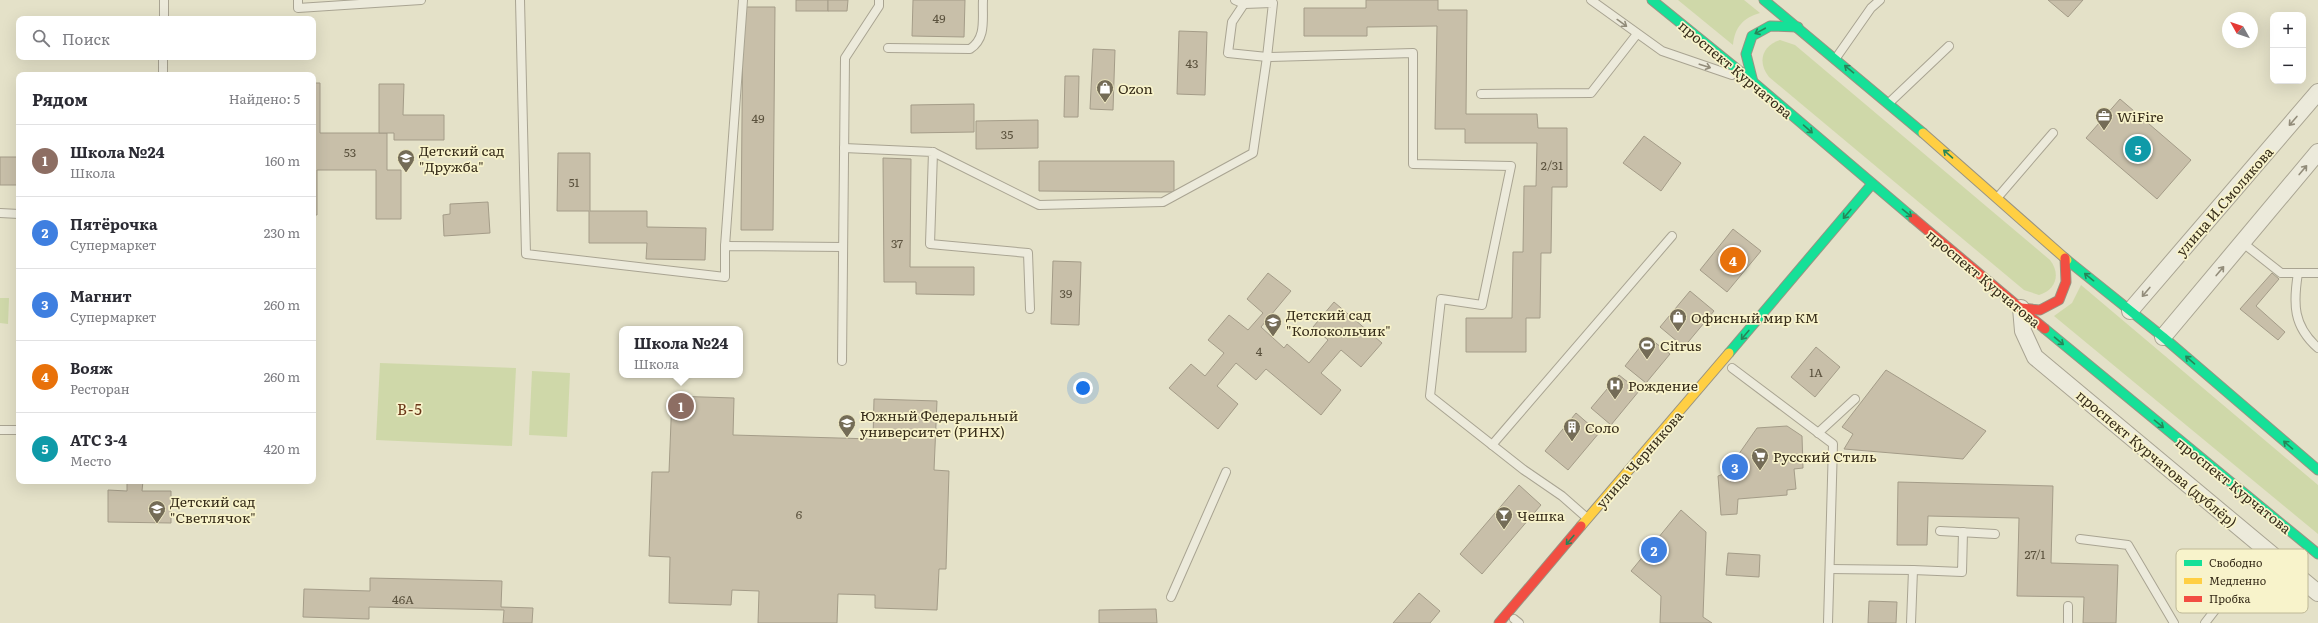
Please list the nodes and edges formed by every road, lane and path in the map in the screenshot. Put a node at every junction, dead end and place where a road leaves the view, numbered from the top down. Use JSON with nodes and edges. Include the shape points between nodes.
{"nodes":[{"id":1,"x":164,"y":0,"type":"edge"},
{"id":2,"x":298,"y":0,"type":"edge"},
{"id":3,"x":421,"y":0,"type":"edge"},
{"id":4,"x":520,"y":0,"type":"edge"},
{"id":5,"x":742,"y":0,"type":"edge"},
{"id":6,"x":879,"y":0,"type":"edge"},
{"id":7,"x":983,"y":0,"type":"edge"},
{"id":8,"x":1235,"y":0,"type":"edge"},
{"id":9,"x":1591,"y":0,"type":"edge"},
{"id":10,"x":1652,"y":0,"type":"edge"},
{"id":11,"x":1764,"y":0,"type":"edge"},
{"id":12,"x":1880,"y":0,"type":"edge"},
{"id":13,"x":1244,"y":4,"type":"junction"},
{"id":14,"x":164,"y":16,"type":"edge"},
{"id":15,"x":1798,"y":27,"type":"junction"},
{"id":16,"x":1637,"y":34,"type":"junction"},
{"id":17,"x":1949,"y":46,"type":"dead end"},
{"id":18,"x":888,"y":48,"type":"dead end"},
{"id":19,"x":1267,"y":57,"type":"junction"},
{"id":20,"x":1835,"y":58,"type":"junction"},
{"id":21,"x":163,"y":60,"type":"edge"},
{"id":22,"x":163,"y":72,"type":"edge"},
{"id":23,"x":1753,"y":82,"type":"junction"},
{"id":24,"x":2318,"y":92,"type":"edge"},
{"id":25,"x":1481,"y":94,"type":"dead end"},
{"id":26,"x":1890,"y":103,"type":"junction"},
{"id":27,"x":2053,"y":133,"type":"dead end"},
{"id":28,"x":844,"y":148,"type":"junction"},
{"id":29,"x":933,"y":152,"type":"junction"},
{"id":30,"x":2318,"y":152,"type":"edge"},
{"id":31,"x":1872,"y":184,"type":"junction"},
{"id":32,"x":1998,"y":197,"type":"junction"},
{"id":33,"x":0,"y":213,"type":"edge"},
{"id":34,"x":16,"y":214,"type":"edge"},
{"id":35,"x":1672,"y":236,"type":"dead end"},
{"id":36,"x":2243,"y":243,"type":"junction"},
{"id":37,"x":725,"y":246,"type":"junction"},
{"id":38,"x":843,"y":247,"type":"junction"},
{"id":39,"x":2066,"y":258,"type":"junction"},
{"id":40,"x":2298,"y":273,"type":"junction"},
{"id":41,"x":2318,"y":273,"type":"edge"},
{"id":42,"x":2021,"y":308,"type":"junction"},
{"id":43,"x":1030,"y":309,"type":"dead end"},
{"id":44,"x":2130,"y":311,"type":"junction"},
{"id":45,"x":2163,"y":337,"type":"junction"},
{"id":46,"x":2318,"y":348,"type":"edge"},
{"id":47,"x":842,"y":360,"type":"dead end"},
{"id":48,"x":1732,"y":368,"type":"dead end"},
{"id":49,"x":1855,"y":399,"type":"dead end"},
{"id":50,"x":0,"y":430,"type":"edge"},
{"id":51,"x":16,"y":430,"type":"edge"},
{"id":52,"x":1818,"y":433,"type":"junction"},
{"id":53,"x":1492,"y":445,"type":"junction"},
{"id":54,"x":2318,"y":470,"type":"edge"},
{"id":55,"x":1226,"y":472,"type":"dead end"},
{"id":56,"x":1588,"y":519,"type":"junction"},
{"id":57,"x":1940,"y":531,"type":"dead end"},
{"id":58,"x":1963,"y":532,"type":"junction"},
{"id":59,"x":1995,"y":534,"type":"dead end"},
{"id":60,"x":2080,"y":539,"type":"dead end"},
{"id":61,"x":2264,"y":547,"type":"joint"},
{"id":62,"x":2266,"y":549,"type":"edge"},
{"id":63,"x":2318,"y":554,"type":"edge"},
{"id":64,"x":1830,"y":569,"type":"junction"},
{"id":65,"x":1913,"y":570,"type":"junction"},
{"id":66,"x":2308,"y":584,"type":"edge"},
{"id":67,"x":2318,"y":593,"type":"edge"},
{"id":68,"x":1535,"y":595,"type":"dead end"},
{"id":69,"x":1171,"y":597,"type":"dead end"},
{"id":70,"x":2068,"y":606,"type":"dead end"},
{"id":71,"x":2213,"y":613,"type":"edge"},
{"id":72,"x":1515,"y":622,"type":"edge"},
{"id":73,"x":1499,"y":623,"type":"edge"},
{"id":74,"x":1828,"y":623,"type":"edge"},
{"id":75,"x":1911,"y":623,"type":"edge"},
{"id":76,"x":2068,"y":623,"type":"edge"},
{"id":77,"x":2174,"y":623,"type":"edge"},
{"id":78,"x":2205,"y":623,"type":"edge"}],
"edges":[{"from":1,"to":14,"type":"lane"},
{"from":2,"to":3,"type":"lane","via":[[298,8]]},
{"from":4,"to":37,"type":"lane","via":[[526,254],[725,277]]},
{"from":5,"to":37,"type":"lane"},
{"from":6,"to":28,"type":"lane","via":[[879,6],[845,58]]},
{"from":7,"to":18,"type":"lane","via":[[982,34],[979,44],[970,49]]},
{"from":8,"to":13,"type":"lane"},
{"from":9,"to":16,"type":"lane","one_way":true},
{"from":10,"to":23,"type":"main road","name":"проспект Курчатова"},
{"from":11,"to":15,"type":"main road"},
{"from":12,"to":20,"type":"lane","via":[[1871,8]]},
{"from":13,"to":19,"type":"lane","via":[[1273,3]]},
{"from":13,"to":19,"type":"lane","via":[[1232,22],[1228,53]]},
{"from":15,"to":20,"type":"main road"},
{"from":15,"to":23,"type":"main road","one_way":true,"via":[[1770,26],[1752,36],[1746,54]]},
{"from":16,"to":23,"type":"lane","one_way":true,"via":[[1662,51]]},
{"from":16,"to":25,"type":"lane","via":[[1591,92]]},
{"from":17,"to":26,"type":"lane"},
{"from":19,"to":29,"type":"lane","via":[[1252,153],[1163,202],[1039,205]]},
{"from":19,"to":53,"type":"lane","via":[[1413,53],[1413,164],[1511,166],[1482,305],[1442,299],[1430,396]]},
{"from":26,"to":20,"type":"main road","one_way":true},
{"from":21,"to":22,"type":"lane"},
{"from":23,"to":31,"type":"main road","name":"проспект Курчатова","one_way":true},
{"from":24,"to":44,"type":"street","name":"улица И.Смолякова","one_way":true},
{"from":32,"to":26,"type":"main road","one_way":true},
{"from":27,"to":32,"type":"lane"},
{"from":28,"to":29,"type":"lane"},
{"from":28,"to":38,"type":"lane"},
{"from":29,"to":43,"type":"lane","via":[[930,244],[1028,253]]},
{"from":36,"to":30,"type":"street","one_way":true},
{"from":31,"to":42,"type":"main road","name":"проспект Курчатова","one_way":true,"via":[[1878,194]]},
{"from":31,"to":56,"type":"main road","name":"улица Черникова","one_way":true},
{"from":32,"to":39,"type":"main road"},
{"from":33,"to":34,"type":"lane"},
{"from":35,"to":53,"type":"lane"},
{"from":36,"to":40,"type":"lane","via":[[2281,273]]},
{"from":45,"to":36,"type":"street","one_way":true},
{"from":37,"to":38,"type":"lane"},
{"from":38,"to":47,"type":"lane"},
{"from":39,"to":42,"type":"main road","via":[[2066,282],[2059,300],[2040,310]]},
{"from":44,"to":39,"type":"main road","one_way":true},
{"from":40,"to":41,"type":"lane"},
{"from":40,"to":46,"type":"lane","via":[[2294,298],[2297,322]]},
{"from":42,"to":61,"type":"street","name":"проспект Курчатова (дублёр)","via":[[2023,331],[2035,357]]},
{"from":42,"to":63,"type":"main road","name":"проспект Курчатова","one_way":true},
{"from":44,"to":45,"type":"main road"},
{"from":54,"to":45,"type":"main road","one_way":true},
{"from":48,"to":52,"type":"lane"},
{"from":49,"to":52,"type":"lane"},
{"from":50,"to":51,"type":"lane"},
{"from":52,"to":64,"type":"lane","via":[[1832,444]]},
{"from":53,"to":56,"type":"lane","via":[[1562,496]]},
{"from":55,"to":69,"type":"lane"},
{"from":56,"to":73,"type":"main road","name":"улица Черникова","one_way":true},
{"from":57,"to":58,"type":"lane"},
{"from":58,"to":59,"type":"lane"},
{"from":58,"to":65,"type":"lane","via":[[1962,572]]},
{"from":60,"to":77,"type":"lane","via":[[2128,545]]},
{"from":61,"to":62,"type":"street","name":"проспект Курчатова (дублёр)"},
{"from":64,"to":65,"type":"lane"},
{"from":64,"to":74,"type":"lane"},
{"from":65,"to":75,"type":"lane"},
{"from":66,"to":67,"type":"street","name":"проспект Курчатова (дублёр)"},
{"from":68,"to":72,"type":"main road"},
{"from":70,"to":76,"type":"lane"},
{"from":71,"to":78,"type":"lane"}]}
